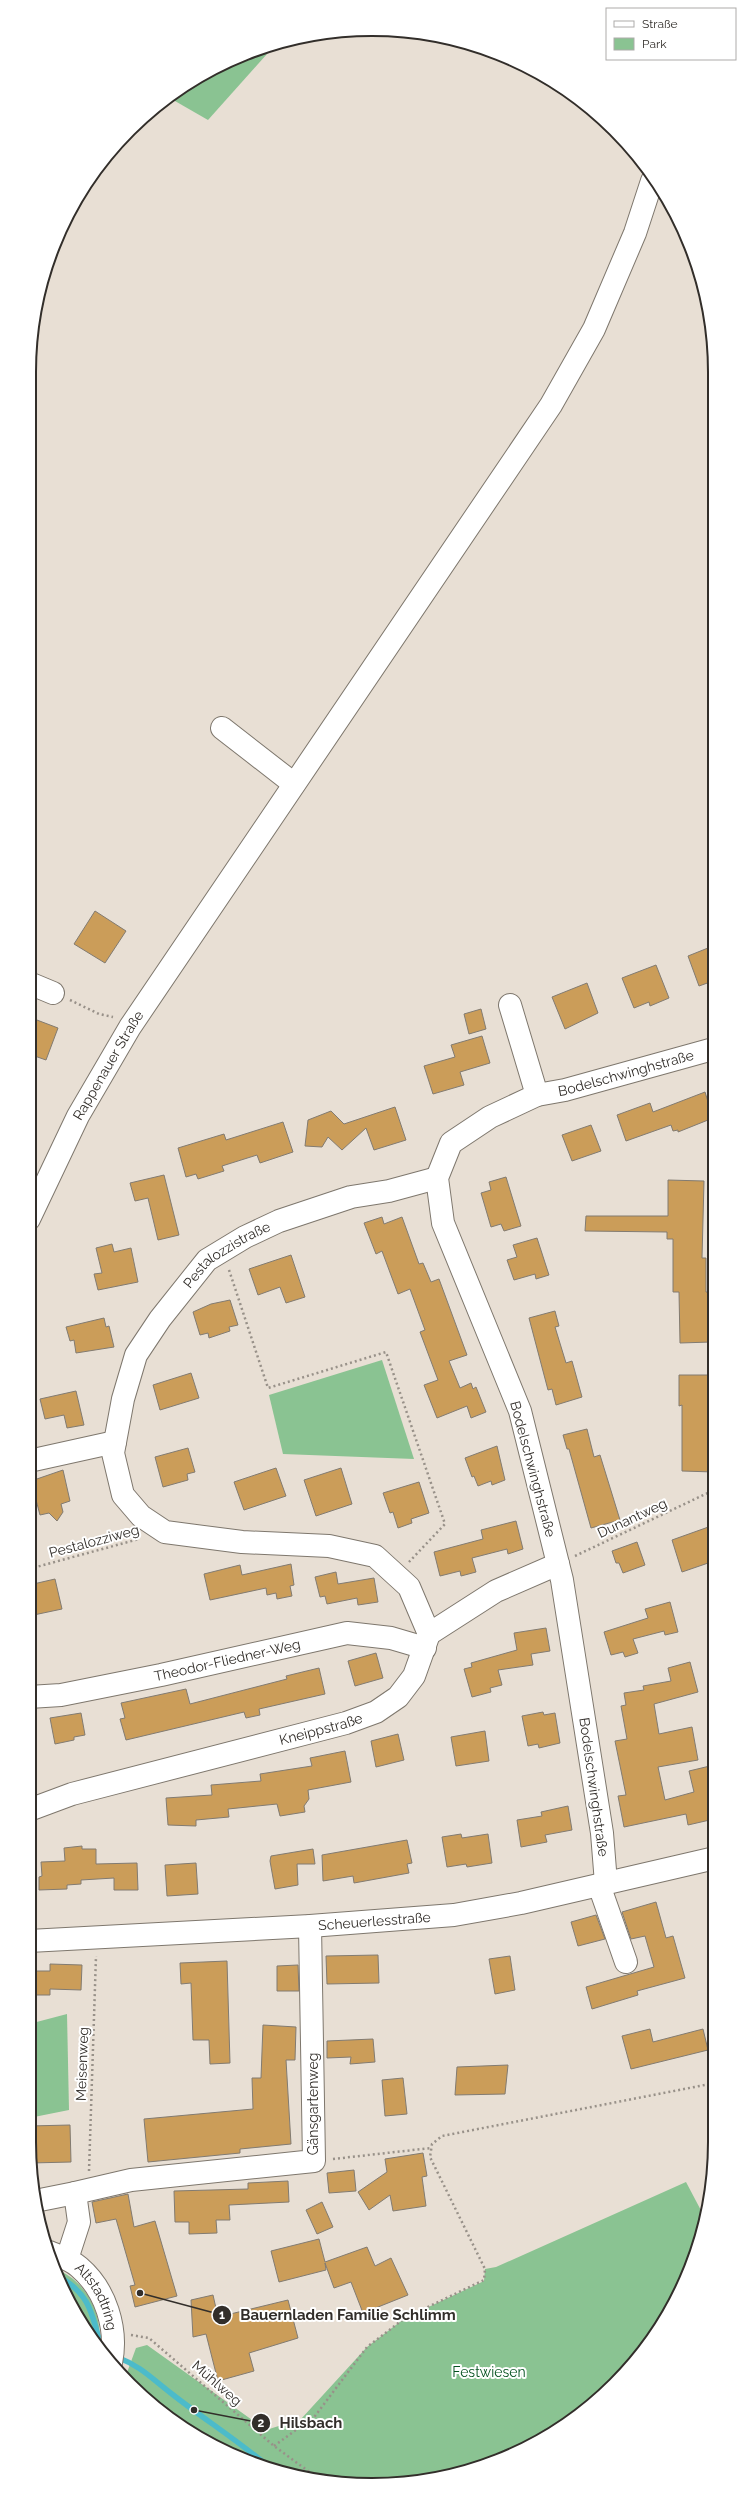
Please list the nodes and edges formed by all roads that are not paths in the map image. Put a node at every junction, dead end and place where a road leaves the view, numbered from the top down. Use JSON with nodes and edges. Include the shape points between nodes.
{"nodes":[{"id":1,"x":651,"y":185,"type":"edge"},
{"id":2,"x":222,"y":728,"type":"dead end"},
{"id":3,"x":294,"y":784,"type":"junction"},
{"id":4,"x":36,"y":986,"type":"edge"},
{"id":5,"x":53,"y":993,"type":"road end"},
{"id":6,"x":510,"y":1005,"type":"dead end"},
{"id":7,"x":708,"y":1050,"type":"edge"},
{"id":8,"x":537,"y":1094,"type":"junction"},
{"id":9,"x":437,"y":1178,"type":"junction"},
{"id":10,"x":36,"y":1204,"type":"edge"},
{"id":11,"x":116,"y":1442,"type":"junction"},
{"id":12,"x":36,"y":1459,"type":"edge"},
{"id":13,"x":558,"y":1564,"type":"junction"},
{"id":14,"x":427,"y":1641,"type":"junction"},
{"id":15,"x":36,"y":1697,"type":"edge"},
{"id":16,"x":36,"y":1807,"type":"edge"},
{"id":17,"x":708,"y":1859,"type":"edge"},
{"id":18,"x":602,"y":1884,"type":"junction"},
{"id":19,"x":310,"y":1926,"type":"junction"},
{"id":20,"x":36,"y":1941,"type":"edge"},
{"id":21,"x":626,"y":1962,"type":"dead end"},
{"id":22,"x":82,"y":2191,"type":"junction"},
{"id":23,"x":41,"y":2200,"type":"edge"},
{"id":24,"x":58,"y":2255,"type":"edge"},
{"id":25,"x":112,"y":2349,"type":"edge"}],
"edges":[{"from":1,"to":3,"type":"street","name":"Rappenauer Straße","via":[[634,234],[594,329],[551,405]]},
{"from":2,"to":3,"type":"street"},
{"from":3,"to":10,"type":"street","name":"Rappenauer Straße","via":[[130,1027],[78,1116]]},
{"from":4,"to":5,"type":"street"},
{"from":6,"to":8,"type":"street","name":"Bodelschwinghstraße"},
{"from":7,"to":8,"type":"street","name":"Bodelschwinghstraße","via":[[565,1090]]},
{"from":8,"to":9,"type":"street","name":"Bodelschwinghstraße","via":[[490,1116],[451,1143]]},
{"from":9,"to":11,"type":"street","name":"Pestalozzistraße","via":[[422,1184],[351,1197],[279,1221],[245,1237],[207,1260],[160,1318],[136,1355],[123,1399]]},
{"from":9,"to":13,"type":"street","name":"Bodelschwinghstraße","via":[[443,1223],[520,1411]]},
{"from":11,"to":12,"type":"street"},
{"from":11,"to":14,"type":"street","name":"Pestalozzistraße","via":[[113,1453],[123,1495],[141,1516],[165,1532],[242,1542],[329,1546],[376,1556],[409,1587]]},
{"from":13,"to":14,"type":"street","via":[[496,1591]]},
{"from":13,"to":18,"type":"street","name":"Bodelschwinghstraße","via":[[602,1833]]},
{"from":14,"to":15,"type":"street","name":"Theodor-Fliedner-Weg","via":[[347,1633],[161,1675],[61,1695]]},
{"from":14,"to":16,"type":"street","name":"Kneippstraße","via":[[414,1676],[398,1697],[376,1712],[346,1723],[72,1794]]},
{"from":17,"to":18,"type":"street","name":"Scheuerlesstraße"},
{"from":18,"to":19,"type":"street","name":"Scheuerlesstraße","via":[[522,1904],[454,1915]]},
{"from":18,"to":21,"type":"street","name":"Bodelschwinghstraße"},
{"from":19,"to":20,"type":"street","name":"Scheuerlesstraße"},
{"from":19,"to":22,"type":"street","name":"Gänsgartenweg","via":[[314,2161],[131,2180]]},
{"from":22,"to":23,"type":"street","name":"Gänsgartenweg"},
{"from":22,"to":24,"type":"street","via":[[79,2222]]},
{"from":24,"to":25,"type":"street","name":"Altstadtring","via":[[79,2266],[103,2298]]}]}
